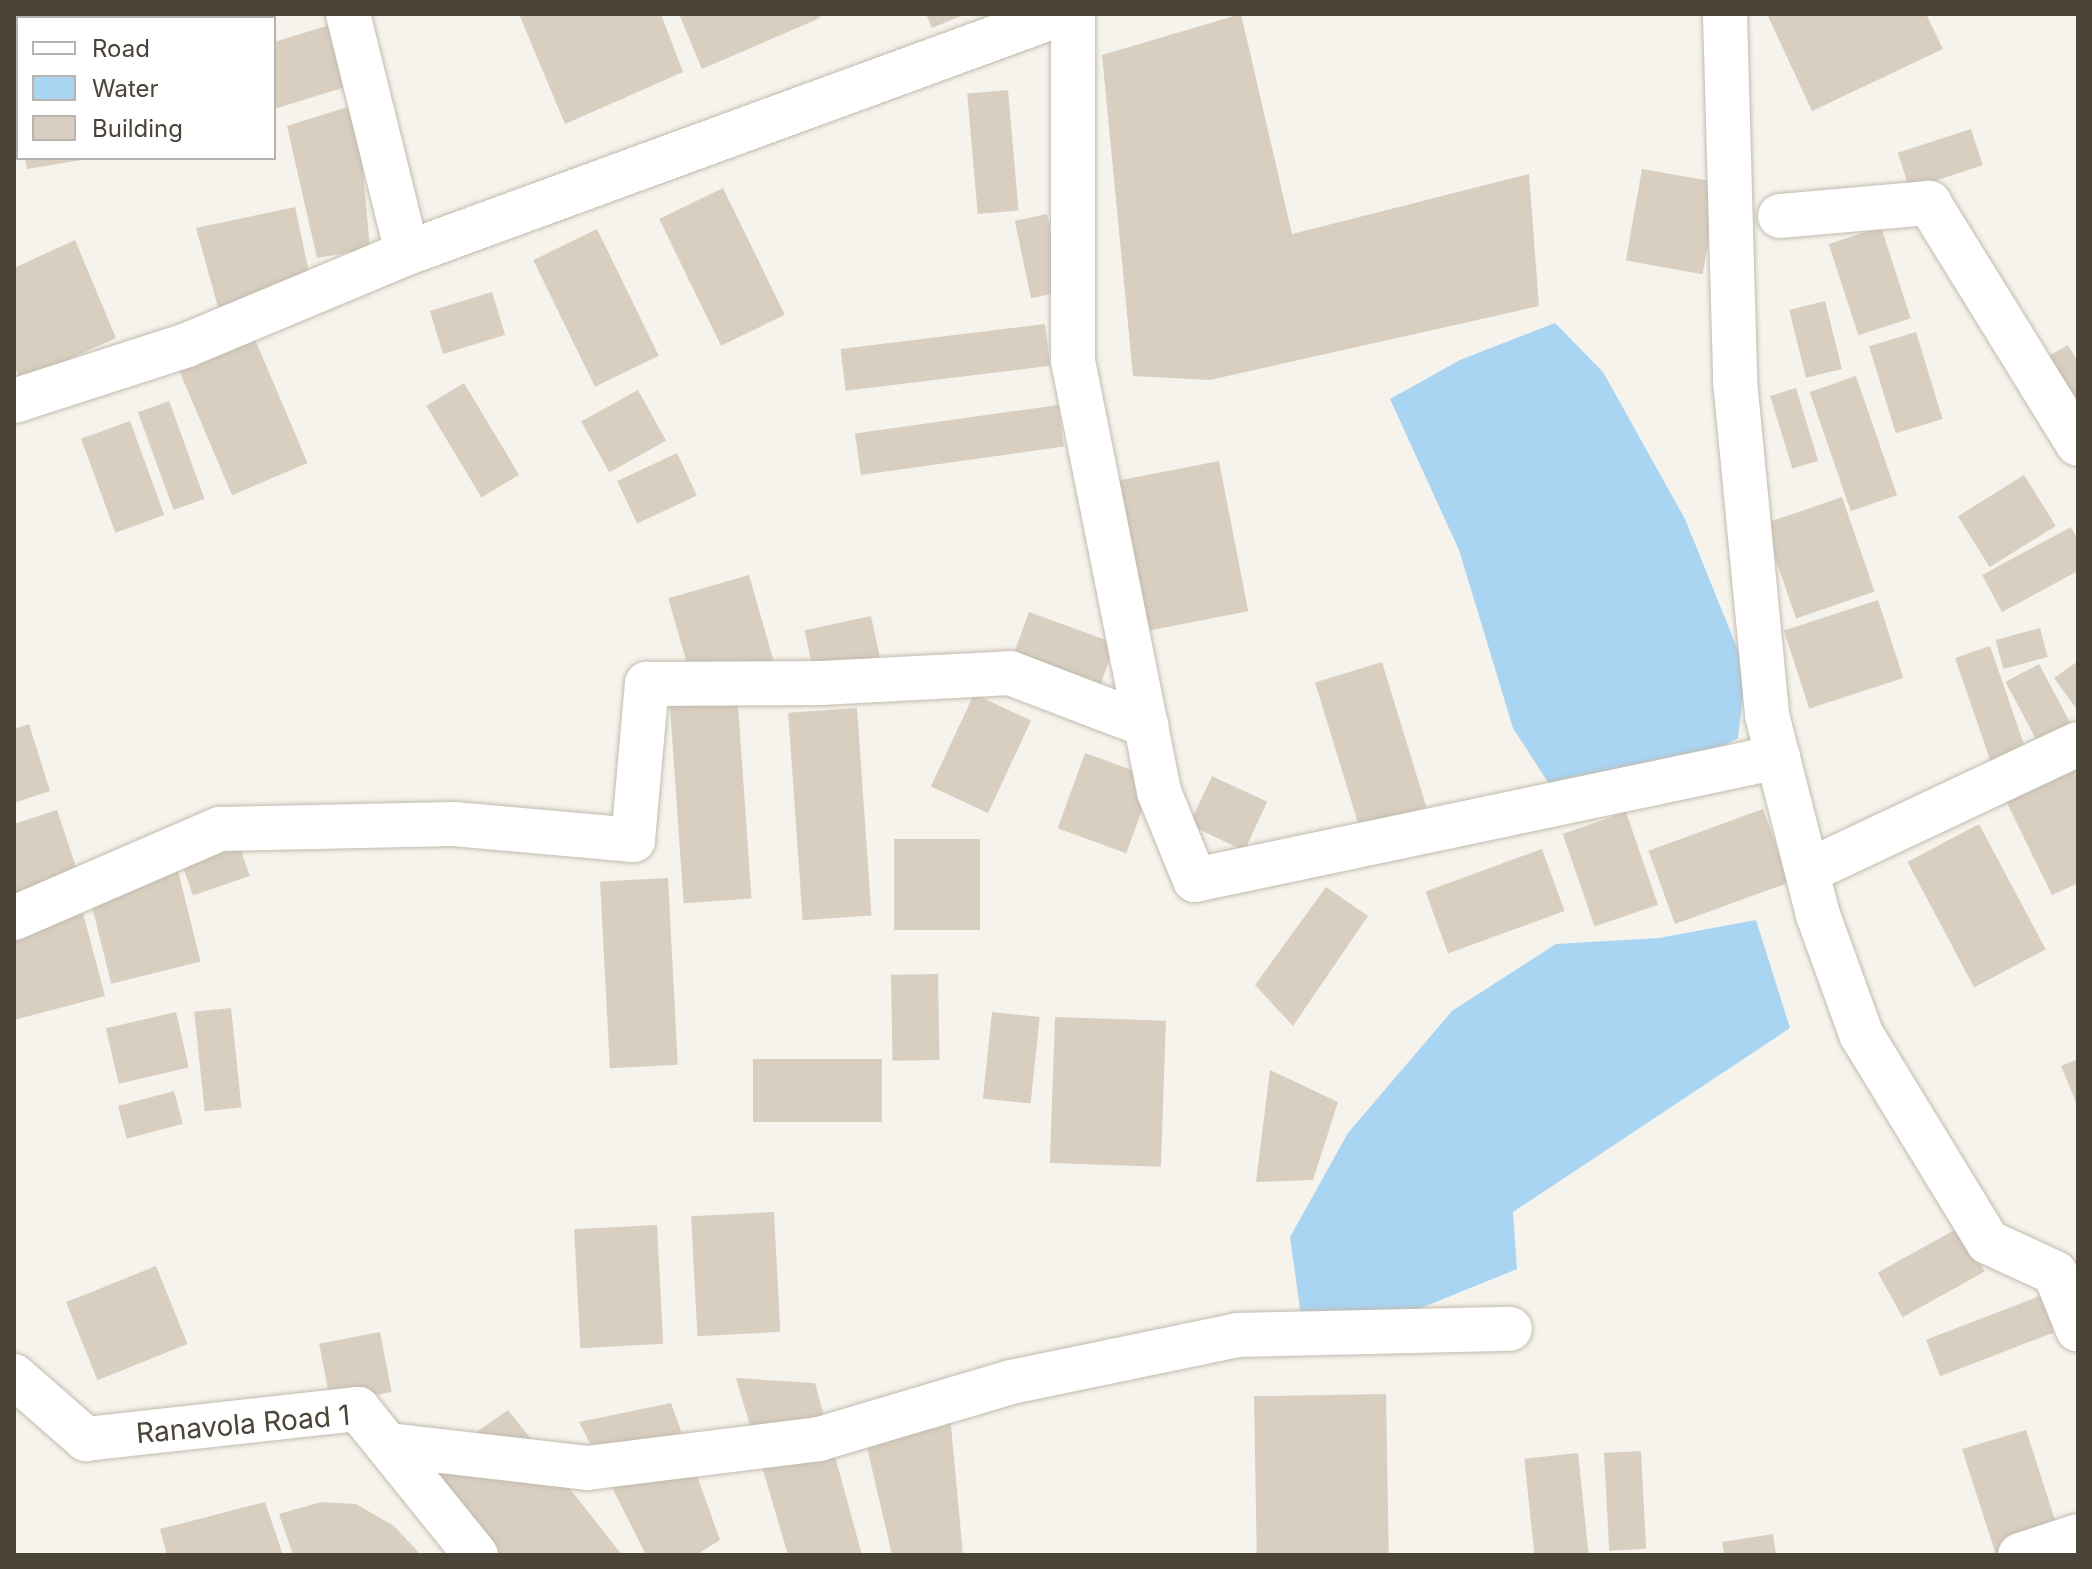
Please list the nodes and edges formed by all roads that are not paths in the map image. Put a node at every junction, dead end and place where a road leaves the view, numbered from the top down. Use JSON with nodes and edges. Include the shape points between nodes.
{"nodes":[{"id":1,"x":348,"y":14,"type":"edge"},
{"id":2,"x":1060,"y":14,"type":"edge"},
{"id":3,"x":1073,"y":14,"type":"edge"},
{"id":4,"x":1725,"y":14,"type":"edge"},
{"id":5,"x":1780,"y":216,"type":"dead end"},
{"id":6,"x":407,"y":253,"type":"junction"},
{"id":7,"x":14,"y":401,"type":"edge"},
{"id":8,"x":2078,"y":444,"type":"edge"},
{"id":9,"x":1146,"y":725,"type":"junction"},
{"id":10,"x":2078,"y":744,"type":"edge"},
{"id":11,"x":1778,"y":757,"type":"junction"},
{"id":12,"x":1808,"y":871,"type":"junction"},
{"id":13,"x":14,"y":918,"type":"edge"},
{"id":14,"x":2066,"y":1271,"type":"edge"},
{"id":15,"x":1510,"y":1329,"type":"dead end"},
{"id":16,"x":2078,"y":1330,"type":"edge"},
{"id":17,"x":14,"y":1376,"type":"edge"},
{"id":18,"x":389,"y":1445,"type":"junction"},
{"id":19,"x":2078,"y":1536,"type":"edge"},
{"id":20,"x":476,"y":1555,"type":"edge"},
{"id":21,"x":2020,"y":1555,"type":"edge"}],
"edges":[{"from":1,"to":6,"type":"street"},
{"from":2,"to":6,"type":"street"},
{"from":3,"to":9,"type":"street","via":[[1073,361]]},
{"from":4,"to":11,"type":"street","via":[[1735,381],[1767,715]]},
{"from":5,"to":8,"type":"street","via":[[1929,203]]},
{"from":6,"to":7,"type":"street","via":[[187,345]]},
{"from":9,"to":11,"type":"street","via":[[1159,792],[1195,880]]},
{"from":9,"to":13,"type":"street","via":[[1010,673],[821,683],[647,684],[633,840],[454,824],[220,829]]},
{"from":10,"to":12,"type":"street"},
{"from":11,"to":12,"type":"street"},
{"from":12,"to":14,"type":"street","via":[[1861,1034],[1988,1242]]},
{"from":14,"to":16,"type":"street"},
{"from":15,"to":18,"type":"street","via":[[1237,1335],[1011,1382],[819,1439],[587,1468]]},
{"from":17,"to":18,"type":"street","name":"Ranavola Road 1","via":[[86,1439],[358,1409]]},
{"from":18,"to":20,"type":"street","name":"Ranavola Road 1"},
{"from":19,"to":21,"type":"street"}]}
